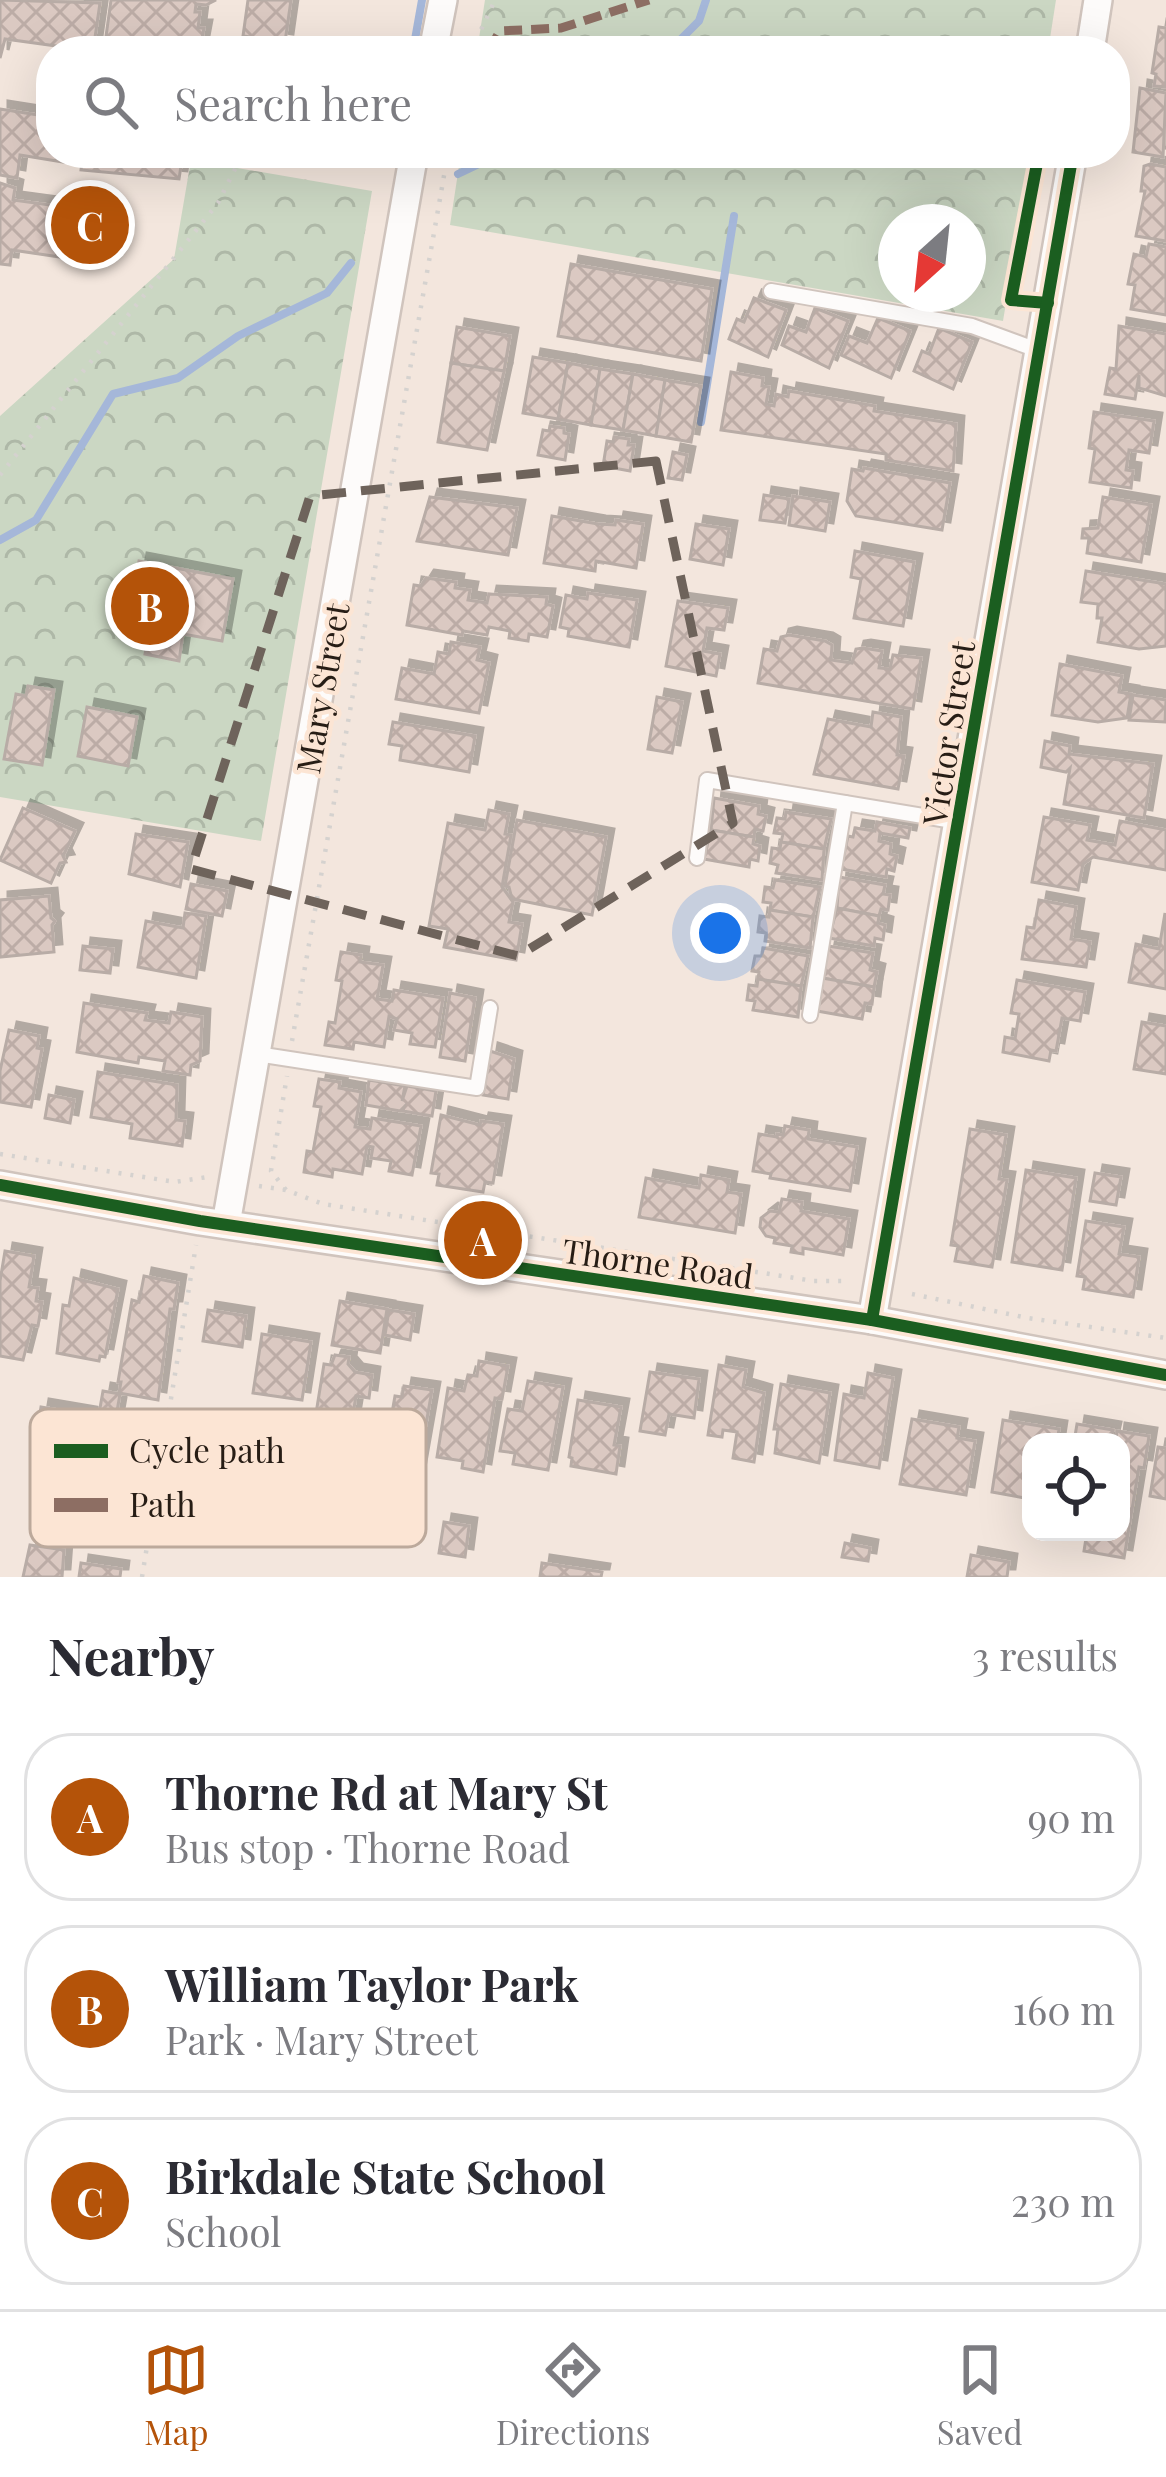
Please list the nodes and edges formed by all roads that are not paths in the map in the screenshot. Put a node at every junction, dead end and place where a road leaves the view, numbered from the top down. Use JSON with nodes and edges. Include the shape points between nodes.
{"nodes":[{"id":1,"x":442,"y":0,"type":"edge"},
{"id":2,"x":1098,"y":0,"type":"edge"},
{"id":3,"x":436,"y":36,"type":"edge"},
{"id":4,"x":1092,"y":36,"type":"edge"},
{"id":5,"x":411,"y":168,"type":"edge"},
{"id":6,"x":1070,"y":168,"type":"edge"},
{"id":7,"x":771,"y":291,"type":"dead end"},
{"id":8,"x":1040,"y":351,"type":"junction"},
{"id":9,"x":845,"y":803,"type":"junction"},
{"id":10,"x":959,"y":822,"type":"junction"},
{"id":11,"x":697,"y":858,"type":"dead end"},
{"id":12,"x":490,"y":1008,"type":"dead end"},
{"id":13,"x":810,"y":1015,"type":"dead end"},
{"id":14,"x":257,"y":1054,"type":"junction"},
{"id":15,"x":0,"y":1185,"type":"edge"},
{"id":16,"x":213,"y":1222,"type":"junction"},
{"id":17,"x":872,"y":1320,"type":"junction"},
{"id":18,"x":1166,"y":1375,"type":"edge"}],
"edges":[{"from":1,"to":3,"type":"street"},
{"from":2,"to":4,"type":"street"},
{"from":5,"to":14,"type":"street","name":"Mary Street"},
{"from":6,"to":8,"type":"street","name":"Victor Street"},
{"from":7,"to":8,"type":"lane","via":[[972,326]]},
{"from":8,"to":10,"type":"street","name":"Victor Street"},
{"from":9,"to":10,"type":"lane"},
{"from":9,"to":11,"type":"lane","via":[[707,780]]},
{"from":9,"to":13,"type":"lane"},
{"from":10,"to":17,"type":"street","name":"Victor Street"},
{"from":12,"to":14,"type":"lane","via":[[477,1088]]},
{"from":14,"to":16,"type":"street","name":"Mary Street"},
{"from":15,"to":16,"type":"street","name":"Thorne Road"},
{"from":16,"to":17,"type":"street","name":"Thorne Road"},
{"from":17,"to":18,"type":"street","name":"Thorne Road"}]}
